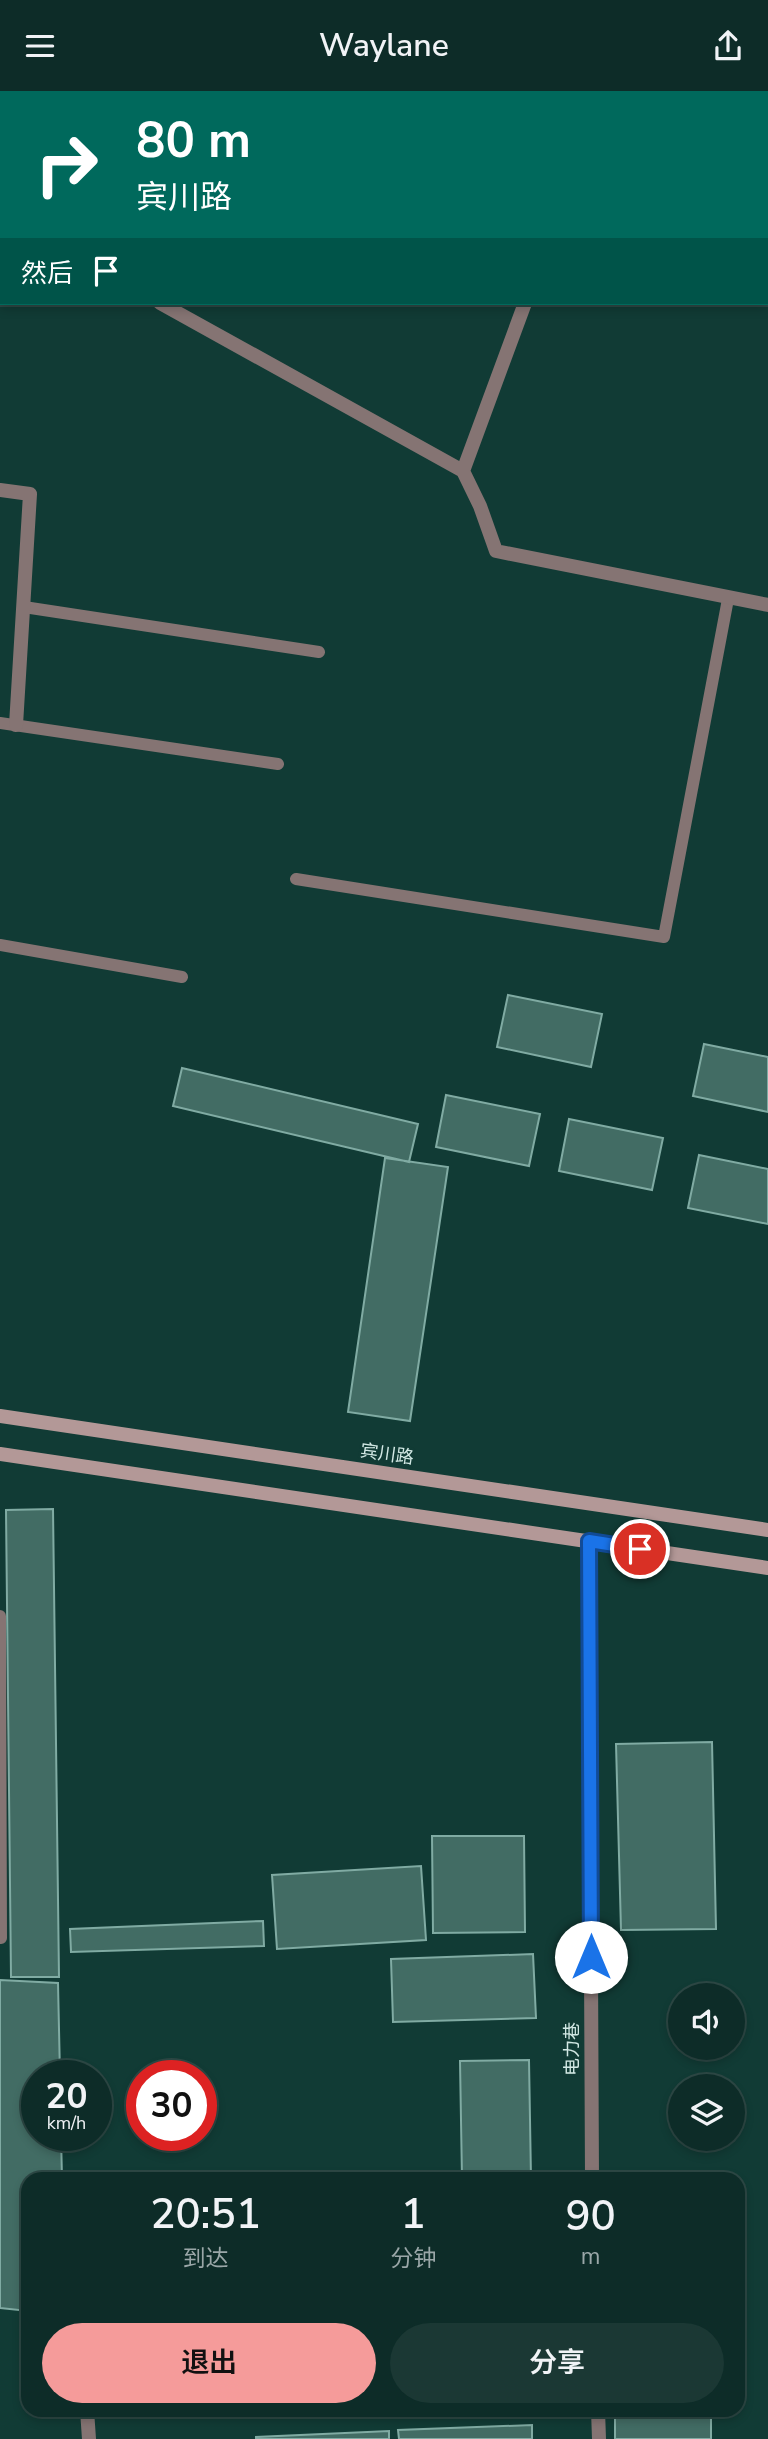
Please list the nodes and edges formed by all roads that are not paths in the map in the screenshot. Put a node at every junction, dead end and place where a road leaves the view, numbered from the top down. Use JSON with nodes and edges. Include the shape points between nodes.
{"nodes":[{"id":1,"x":164,"y":305,"type":"edge"},
{"id":2,"x":524,"y":305,"type":"edge"},
{"id":3,"x":463,"y":471,"type":"junction"},
{"id":4,"x":0,"y":490,"type":"edge"},
{"id":5,"x":728,"y":599,"type":"junction"},
{"id":6,"x":768,"y":605,"type":"edge"},
{"id":7,"x":23,"y":607,"type":"junction"},
{"id":8,"x":319,"y":652,"type":"dead end"},
{"id":9,"x":0,"y":723,"type":"edge"},
{"id":10,"x":16,"y":725,"type":"junction"},
{"id":11,"x":278,"y":764,"type":"dead end"},
{"id":12,"x":296,"y":879,"type":"dead end"},
{"id":13,"x":0,"y":945,"type":"edge"},
{"id":14,"x":182,"y":977,"type":"dead end"},
{"id":15,"x":0,"y":1416,"type":"edge"},
{"id":16,"x":0,"y":1454,"type":"edge"},
{"id":17,"x":768,"y":1530,"type":"edge"},
{"id":18,"x":589,"y":1541,"type":"junction"},
{"id":19,"x":768,"y":1568,"type":"edge"},
{"id":20,"x":0,"y":1616,"type":"edge"},
{"id":21,"x":1,"y":1938,"type":"edge"},
{"id":22,"x":592,"y":2172,"type":"edge"},
{"id":23,"x":87,"y":2417,"type":"edge"},
{"id":24,"x":598,"y":2417,"type":"edge"},
{"id":25,"x":89,"y":2439,"type":"edge"},
{"id":26,"x":598,"y":2439,"type":"edge"}],
"edges":[{"from":1,"to":3,"type":"street"},
{"from":2,"to":3,"type":"street"},
{"from":3,"to":5,"type":"street","via":[[496,551]]},
{"from":4,"to":7,"type":"street","via":[[30,494]]},
{"from":5,"to":6,"type":"street"},
{"from":5,"to":12,"type":"lane","via":[[664,937]]},
{"from":7,"to":8,"type":"lane"},
{"from":7,"to":10,"type":"street"},
{"from":9,"to":10,"type":"lane"},
{"from":10,"to":11,"type":"lane"},
{"from":13,"to":14,"type":"lane"},
{"from":15,"to":17,"type":"main road","name":"宾川路"},
{"from":16,"to":18,"type":"main road"},
{"from":18,"to":19,"type":"main road"},
{"from":18,"to":22,"type":"street","name":"电力巷"},
{"from":20,"to":21,"type":"lane"},
{"from":23,"to":25,"type":"street"},
{"from":24,"to":26,"type":"street"}]}
